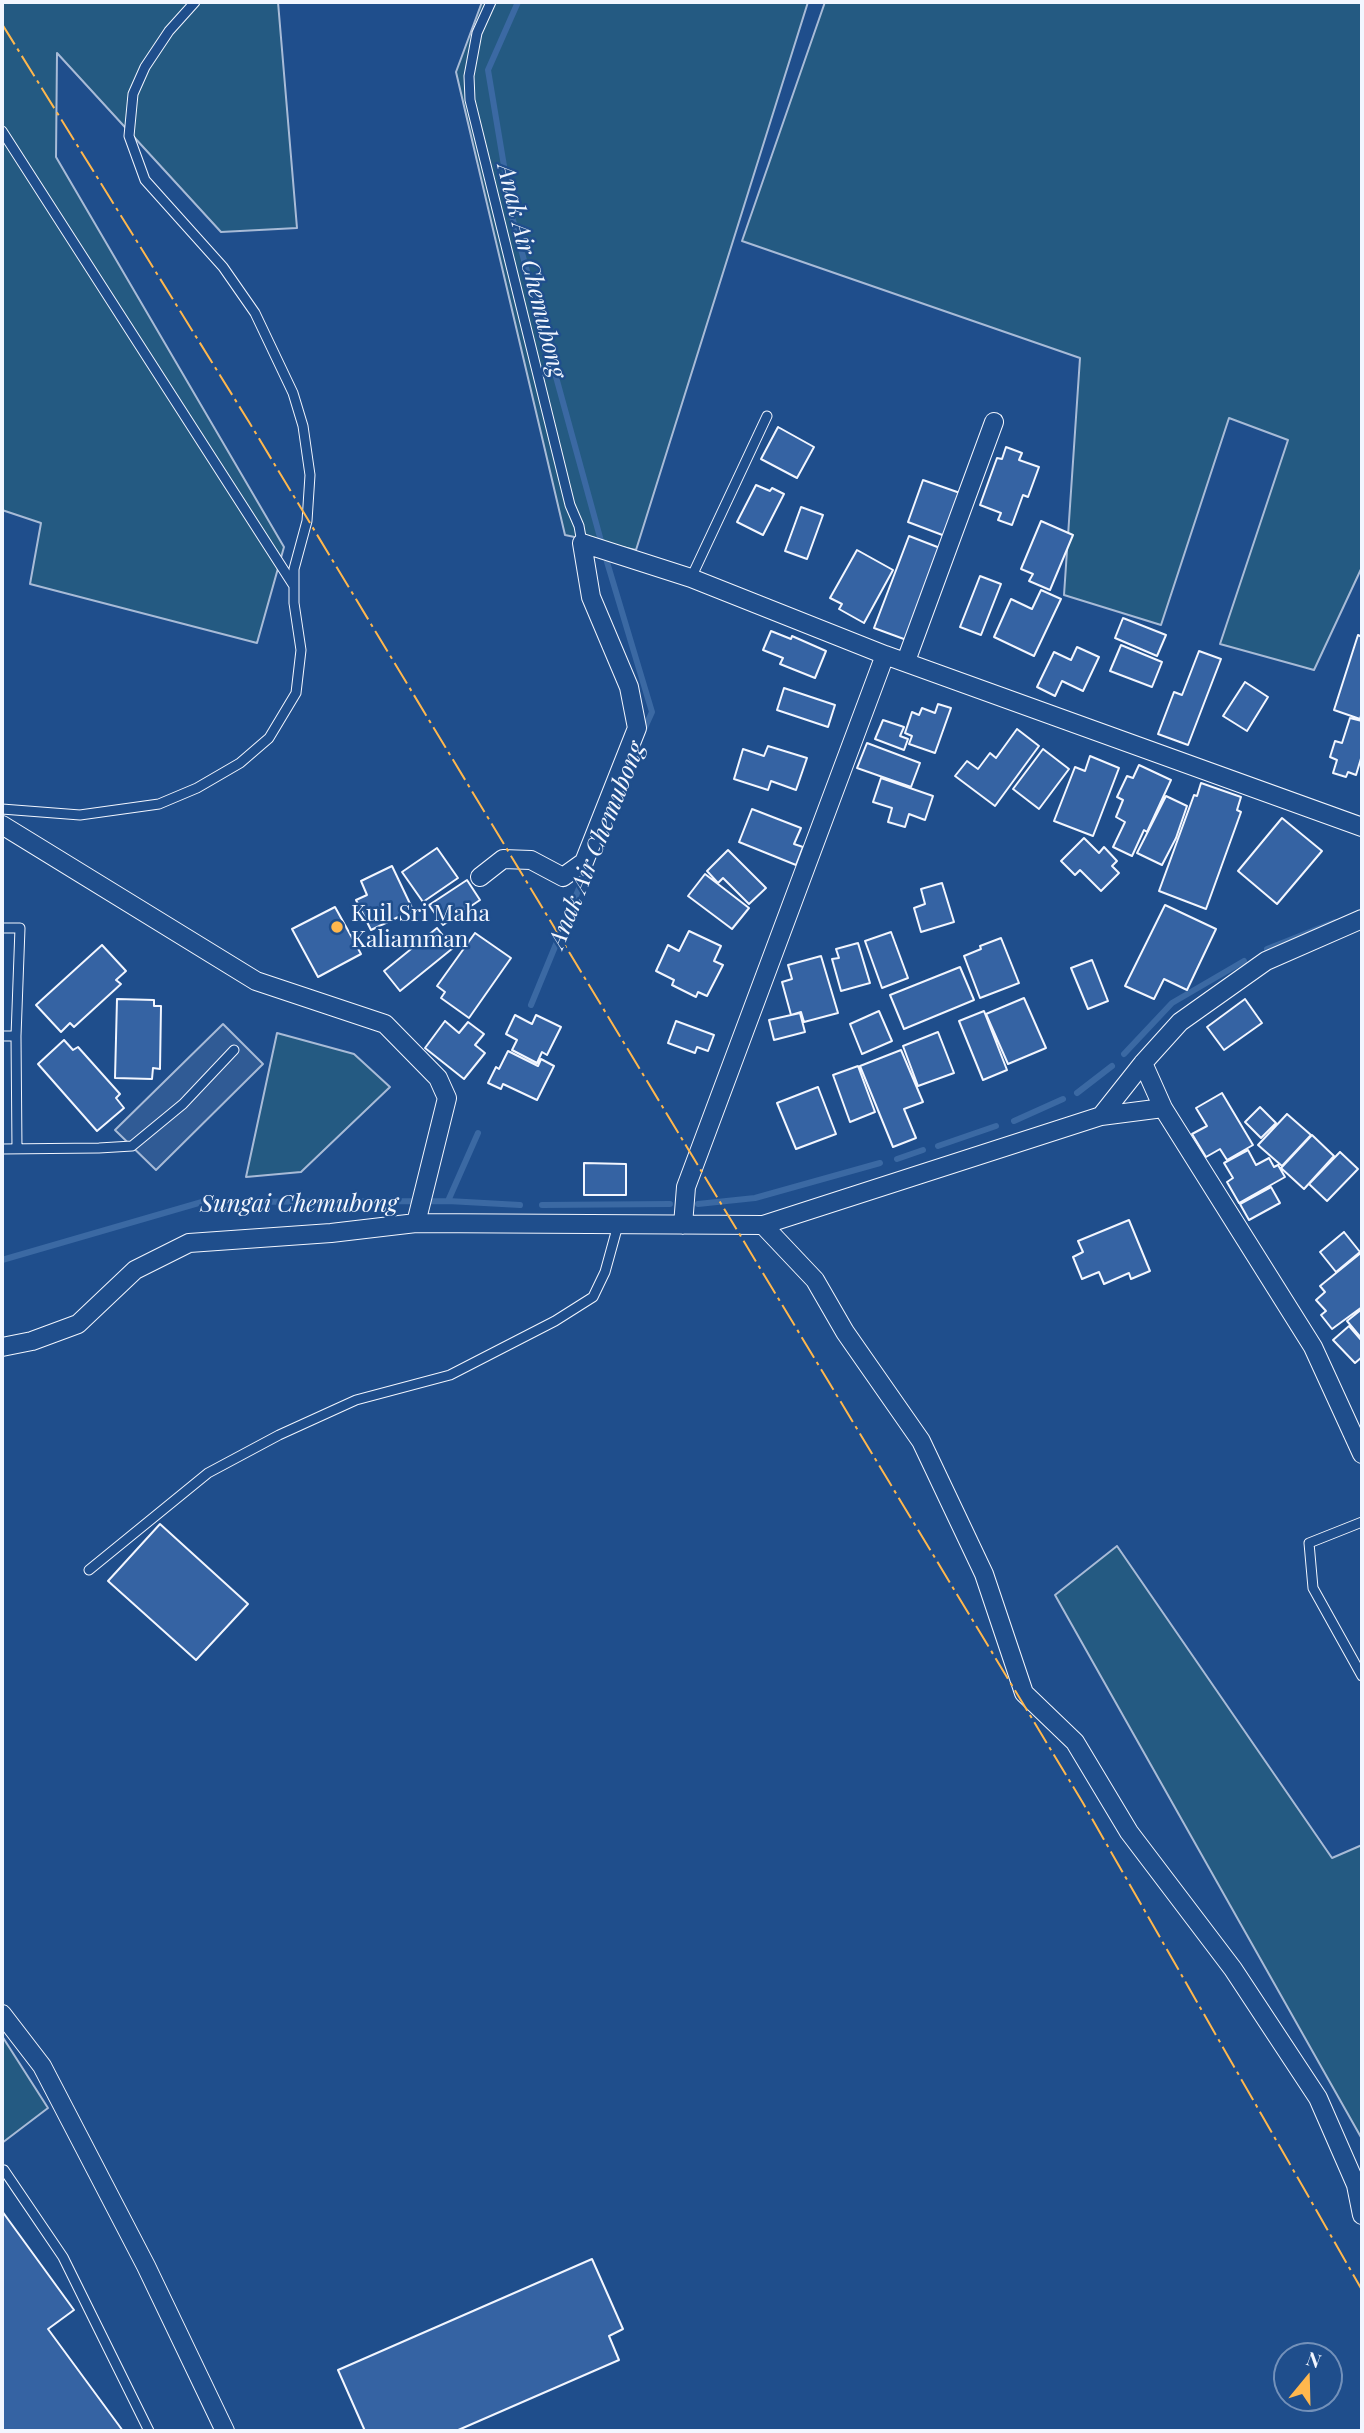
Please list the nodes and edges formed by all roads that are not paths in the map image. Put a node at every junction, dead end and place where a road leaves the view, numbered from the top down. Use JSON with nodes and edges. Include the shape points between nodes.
{"nodes":[{"id":1,"x":195,"y":2,"type":"edge"},
{"id":2,"x":491,"y":2,"type":"edge"},
{"id":3,"x":2,"y":131,"type":"edge"},
{"id":4,"x":767,"y":416,"type":"dead end"},
{"id":5,"x":994,"y":422,"type":"dead end"},
{"id":6,"x":582,"y":543,"type":"junction"},
{"id":7,"x":691,"y":578,"type":"junction"},
{"id":8,"x":294,"y":586,"type":"junction"},
{"id":9,"x":885,"y":655,"type":"junction"},
{"id":10,"x":906,"y":661,"type":"junction"},
{"id":11,"x":2,"y":809,"type":"edge"},
{"id":12,"x":2,"y":825,"type":"edge"},
{"id":13,"x":1362,"y":827,"type":"edge"},
{"id":14,"x":480,"y":877,"type":"dead end"},
{"id":15,"x":1362,"y":919,"type":"edge"},
{"id":16,"x":2,"y":928,"type":"edge"},
{"id":17,"x":2,"y":1036,"type":"edge"},
{"id":18,"x":16,"y":1036,"type":"junction"},
{"id":19,"x":234,"y":1050,"type":"dead end"},
{"id":20,"x":1143,"y":1063,"type":"junction"},
{"id":21,"x":1163,"y":1108,"type":"junction"},
{"id":22,"x":1101,"y":1116,"type":"junction"},
{"id":23,"x":2,"y":1149,"type":"edge"},
{"id":24,"x":17,"y":1149,"type":"junction"},
{"id":25,"x":417,"y":1220,"type":"junction"},
{"id":26,"x":618,"y":1225,"type":"junction"},
{"id":27,"x":683,"y":1225,"type":"junction"},
{"id":28,"x":763,"y":1225,"type":"junction"},
{"id":29,"x":2,"y":1347,"type":"edge"},
{"id":30,"x":1362,"y":1454,"type":"edge"},
{"id":31,"x":1362,"y":1522,"type":"edge"},
{"id":32,"x":89,"y":1570,"type":"dead end"},
{"id":33,"x":1362,"y":1676,"type":"edge"},
{"id":34,"x":2,"y":2014,"type":"edge"},
{"id":35,"x":4,"y":2170,"type":"dead end"},
{"id":36,"x":1362,"y":2215,"type":"edge"},
{"id":37,"x":149,"y":2431,"type":"edge"},
{"id":38,"x":225,"y":2431,"type":"edge"}],
"edges":[{"from":1,"to":8,"type":"lane","via":[[145,67],[133,93],[129,136],[145,180],[223,267],[254,313],[293,393],[310,475],[307,521]]},
{"from":2,"to":6,"type":"lane","via":[[477,33],[470,100]]},
{"from":3,"to":8,"type":"lane"},
{"from":4,"to":7,"type":"lane"},
{"from":5,"to":10,"type":"street"},
{"from":6,"to":7,"type":"street"},
{"from":6,"to":14,"type":"street","via":[[591,597],[629,687],[637,728],[584,862],[563,877],[531,860],[503,859]]},
{"from":7,"to":9,"type":"street"},
{"from":8,"to":11,"type":"lane","via":[[302,650],[296,693],[269,738],[240,762],[159,804],[80,815]]},
{"from":9,"to":10,"type":"street"},
{"from":9,"to":27,"type":"street","via":[[686,1186]]},
{"from":10,"to":13,"type":"street"},
{"from":12,"to":25,"type":"street","via":[[256,981],[385,1024],[438,1078],[447,1097]]},
{"from":15,"to":20,"type":"street","via":[[1266,961],[1181,1022]]},
{"from":16,"to":18,"type":"lane","via":[[20,928]]},
{"from":17,"to":18,"type":"lane"},
{"from":18,"to":24,"type":"lane"},
{"from":19,"to":24,"type":"lane","via":[[183,1104],[132,1146]]},
{"from":20,"to":21,"type":"street"},
{"from":20,"to":22,"type":"street"},
{"from":21,"to":22,"type":"street"},
{"from":21,"to":30,"type":"street","via":[[1313,1347]]},
{"from":22,"to":28,"type":"street"},
{"from":23,"to":24,"type":"lane"},
{"from":25,"to":26,"type":"street"},
{"from":25,"to":29,"type":"street","via":[[331,1233],[189,1243],[135,1270],[78,1324]]},
{"from":26,"to":27,"type":"street"},
{"from":26,"to":32,"type":"lane","via":[[606,1272],[593,1297],[450,1375],[356,1400],[267,1441],[208,1473]]},
{"from":27,"to":28,"type":"street"},
{"from":28,"to":36,"type":"street","via":[[815,1280],[845,1332],[921,1441],[984,1574],[1024,1693],[1075,1742],[1129,1832],[1233,1969],[1318,2098],[1356,2185]]},
{"from":31,"to":33,"type":"lane","via":[[1309,1544],[1313,1588]]},
{"from":34,"to":38,"type":"street","via":[[42,2066]]},
{"from":35,"to":37,"type":"lane","via":[[63,2257]]}]}
